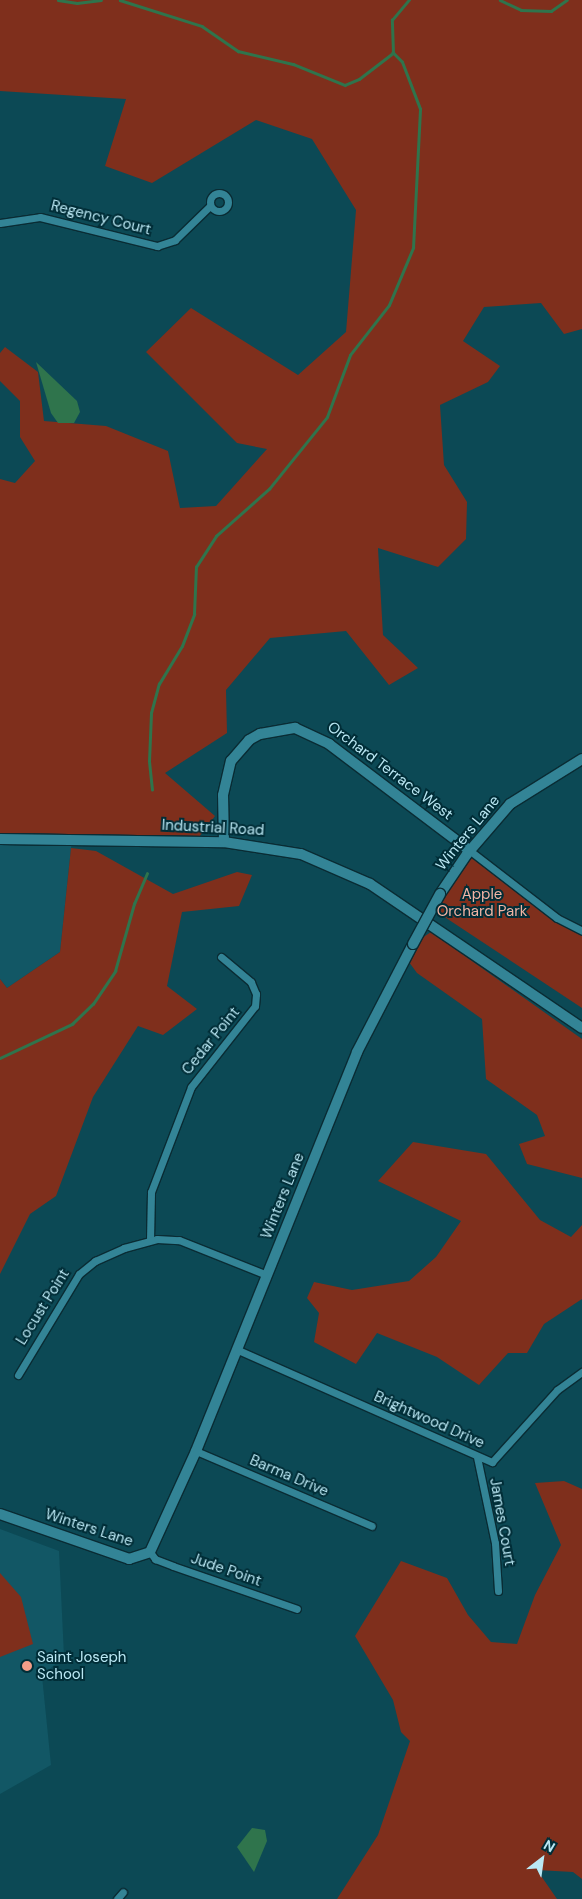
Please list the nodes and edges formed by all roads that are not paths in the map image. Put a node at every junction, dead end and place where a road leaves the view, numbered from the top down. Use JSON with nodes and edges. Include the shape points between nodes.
{"nodes":[{"id":1,"x":210,"y":206,"type":"dead end"},
{"id":2,"x":0,"y":223,"type":"edge"},
{"id":3,"x":582,"y":759,"type":"edge"},
{"id":4,"x":0,"y":839,"type":"edge"},
{"id":5,"x":224,"y":842,"type":"junction"},
{"id":6,"x":469,"y":850,"type":"junction"},
{"id":7,"x":582,"y":931,"type":"edge"},
{"id":8,"x":221,"y":957,"type":"dead end"},
{"id":9,"x":582,"y":1028,"type":"edge"},
{"id":10,"x":150,"y":1240,"type":"junction"},
{"id":11,"x":267,"y":1275,"type":"junction"},
{"id":12,"x":238,"y":1350,"type":"junction"},
{"id":13,"x":582,"y":1372,"type":"edge"},
{"id":14,"x":18,"y":1374,"type":"dead end"},
{"id":15,"x":196,"y":1451,"type":"junction"},
{"id":16,"x":477,"y":1456,"type":"junction"},
{"id":17,"x":0,"y":1514,"type":"edge"},
{"id":18,"x":372,"y":1526,"type":"dead end"},
{"id":19,"x":150,"y":1552,"type":"junction"},
{"id":20,"x":498,"y":1592,"type":"dead end"},
{"id":21,"x":297,"y":1609,"type":"dead end"},
{"id":22,"x":123,"y":1892,"type":"dead end"},
{"id":23,"x":117,"y":1899,"type":"edge"}],
"edges":[{"from":1,"to":2,"type":"street","name":"Regency Court","via":[[175,240],[157,246],[40,217]]},
{"from":3,"to":6,"type":"street","name":"Winters Lane","via":[[520,795]]},
{"from":4,"to":5,"type":"street","name":"Industrial Road"},
{"from":5,"to":6,"type":"street","name":"Orchard Terrace West","via":[[223,795],[231,761],[249,740],[260,734],[295,728],[329,744]]},
{"from":5,"to":9,"type":"street","name":"Industrial Road","via":[[283,850],[344,870],[407,907]]},
{"from":6,"to":7,"type":"street","via":[[557,918]]},
{"from":6,"to":11,"type":"street","name":"Winters Lane","bridge":true,"via":[[440,894],[357,1052]]},
{"from":8,"to":10,"type":"street","name":"Cedar Point","via":[[251,982],[256,994],[255,1006],[191,1087],[151,1192]]},
{"from":10,"to":11,"type":"street","name":"Locust Point","via":[[179,1240]]},
{"from":10,"to":14,"type":"street","name":"Locust Point","via":[[86,1267]]},
{"from":11,"to":12,"type":"street","name":"Winters Lane"},
{"from":12,"to":15,"type":"street","name":"Winters Lane"},
{"from":12,"to":16,"type":"street","name":"Brightwood Drive"},
{"from":13,"to":16,"type":"street","name":"Brightwood Drive","via":[[557,1390],[497,1459],[492,1462]]},
{"from":15,"to":18,"type":"street","name":"Barma Drive"},
{"from":15,"to":19,"type":"street","name":"Winters Lane"},
{"from":16,"to":20,"type":"street","name":"James Court","via":[[495,1543]]},
{"from":17,"to":19,"type":"street","name":"Winters Lane","via":[[129,1559]]},
{"from":19,"to":21,"type":"street","name":"Jude Point","via":[[156,1559],[173,1566]]},
{"from":22,"to":23,"type":"street"}]}
